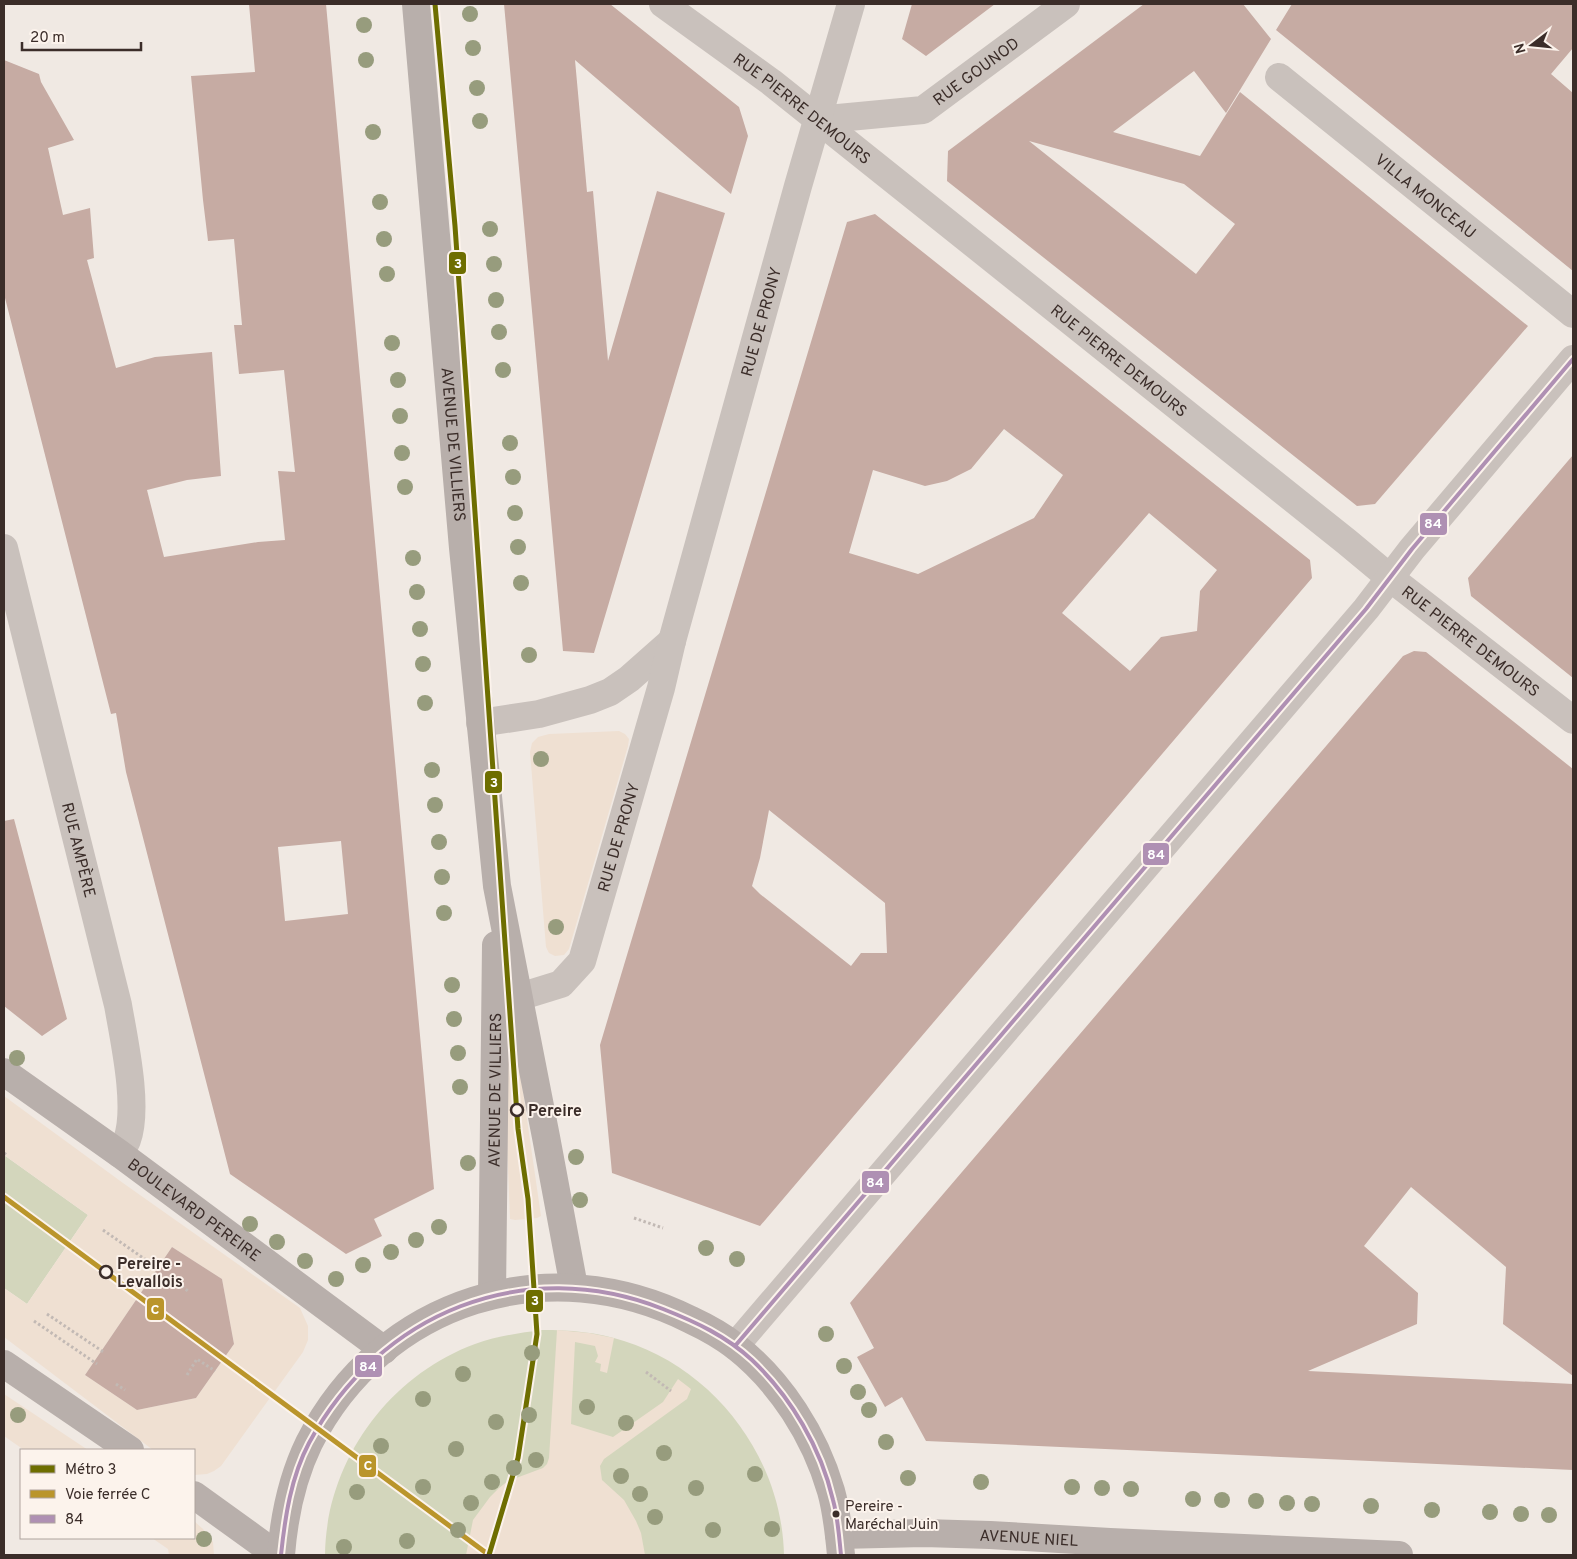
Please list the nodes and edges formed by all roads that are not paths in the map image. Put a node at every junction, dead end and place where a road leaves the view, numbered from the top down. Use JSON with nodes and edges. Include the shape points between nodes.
{"nodes":[{"id":1,"x":416,"y":4,"type":"edge"},
{"id":2,"x":663,"y":4,"type":"edge"},
{"id":3,"x":852,"y":4,"type":"edge"},
{"id":4,"x":1066,"y":4,"type":"edge"},
{"id":5,"x":1279,"y":77,"type":"dead end"},
{"id":6,"x":817,"y":120,"type":"junction"},
{"id":7,"x":1573,"y":314,"type":"edge"},
{"id":8,"x":1573,"y":360,"type":"edge"},
{"id":9,"x":4,"y":548,"type":"edge"},
{"id":10,"x":1389,"y":577,"type":"junction"},
{"id":11,"x":672,"y":641,"type":"junction"},
{"id":12,"x":1573,"y":720,"type":"edge"},
{"id":13,"x":480,"y":723,"type":"junction"},
{"id":14,"x":497,"y":886,"type":"junction"},
{"id":15,"x":519,"y":997,"type":"junction"},
{"id":16,"x":4,"y":1072,"type":"edge"},
{"id":17,"x":120,"y":1154,"type":"junction"},
{"id":18,"x":574,"y":1287,"type":"junction"},
{"id":19,"x":492,"y":1295,"type":"junction"},
{"id":20,"x":735,"y":1346,"type":"junction"},
{"id":21,"x":384,"y":1350,"type":"junction"},
{"id":22,"x":4,"y":1364,"type":"edge"},
{"id":23,"x":129,"y":1449,"type":"edge"},
{"id":24,"x":195,"y":1495,"type":"edge"},
{"id":25,"x":840,"y":1545,"type":"edge"},
{"id":26,"x":277,"y":1555,"type":"edge"},
{"id":27,"x":281,"y":1555,"type":"edge"},
{"id":28,"x":1399,"y":1555,"type":"edge"}],
"edges":[{"from":1,"to":13,"type":"main road","name":"AVENUE DE VILLIERS"},
{"from":2,"to":6,"type":"street","name":"RUE PIERRE DEMOURS","via":[[771,82]]},
{"from":3,"to":6,"type":"street","name":"RUE DE PRONY"},
{"from":4,"to":6,"type":"street","name":"RUE GOUNOD","via":[[923,110]]},
{"from":5,"to":7,"type":"street","name":"VILLA MONCEAU"},
{"from":6,"to":10,"type":"street","name":"RUE PIERRE DEMOURS"},
{"from":6,"to":11,"type":"street","name":"RUE DE PRONY"},
{"from":8,"to":10,"type":"street"},
{"from":9,"to":17,"type":"street","name":"RUE AMPÈRE","via":[[118,1005],[130,1080],[131,1120]]},
{"from":10,"to":12,"type":"street","name":"RUE PIERRE DEMOURS"},
{"from":10,"to":20,"type":"street","via":[[1366,609]]},
{"from":11,"to":13,"type":"street","via":[[610,692],[539,714]]},
{"from":11,"to":15,"type":"street","name":"RUE DE PRONY","via":[[582,961],[561,984]]},
{"from":13,"to":14,"type":"main road","name":"AVENUE DE VILLIERS"},
{"from":14,"to":15,"type":"main road","name":"AVENUE DE VILLIERS"},
{"from":14,"to":19,"type":"main road","name":"AVENUE DE VILLIERS"},
{"from":15,"to":18,"type":"main road","name":"AVENUE DE VILLIERS"},
{"from":16,"to":17,"type":"main road","name":"BOULEVARD PEREIRE"},
{"from":17,"to":21,"type":"main road","name":"BOULEVARD PEREIRE"},
{"from":18,"to":19,"type":"main road","via":[[527,1289]]},
{"from":18,"to":20,"type":"main road","via":[[624,1294],[665,1307]]},
{"from":19,"to":21,"type":"main road","via":[[436,1316]]},
{"from":20,"to":25,"type":"main road","via":[[765,1374],[805,1430],[832,1493]]},
{"from":21,"to":27,"type":"main road","via":[[340,1395],[309,1444],[289,1500]]},
{"from":22,"to":23,"type":"main road"},
{"from":24,"to":26,"type":"main road"},
{"from":25,"to":28,"type":"main road","name":"AVENUE NIEL","via":[[924,1532]]}]}
